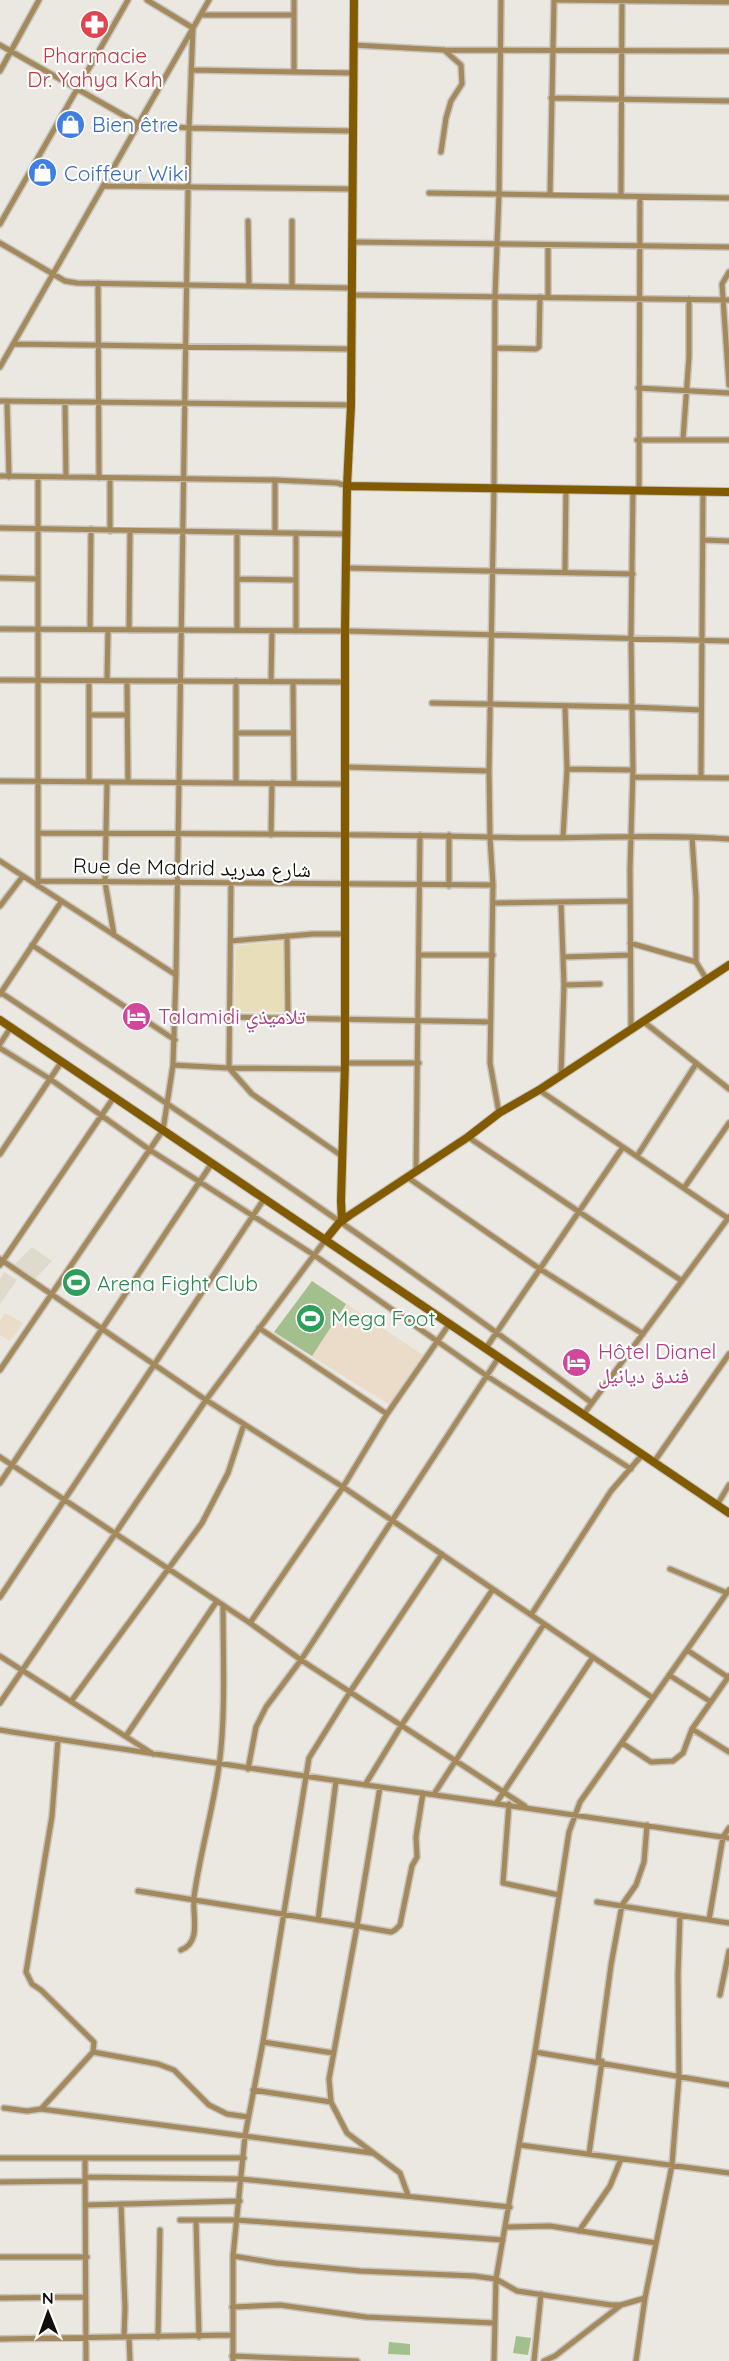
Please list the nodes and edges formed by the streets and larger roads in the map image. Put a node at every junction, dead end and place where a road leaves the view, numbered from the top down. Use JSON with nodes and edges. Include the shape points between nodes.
{"nodes":[{"id":1,"x":39,"y":0,"type":"edge"},
{"id":2,"x":128,"y":0,"type":"edge"},
{"id":3,"x":147,"y":0,"type":"edge"},
{"id":4,"x":209,"y":0,"type":"edge"},
{"id":5,"x":294,"y":0,"type":"edge"},
{"id":6,"x":354,"y":0,"type":"edge"},
{"id":7,"x":501,"y":0,"type":"edge"},
{"id":8,"x":556,"y":0,"type":"edge"},
{"id":9,"x":622,"y":1,"type":"edge"},
{"id":10,"x":729,"y":2,"type":"edge"},
{"id":11,"x":201,"y":15,"type":"junction"},
{"id":12,"x":294,"y":15,"type":"junction"},
{"id":13,"x":193,"y":28,"type":"junction"},
{"id":14,"x":0,"y":45,"type":"edge"},
{"id":15,"x":354,"y":45,"type":"junction"},
{"id":16,"x":501,"y":49,"type":"junction"},
{"id":17,"x":444,"y":50,"type":"junction"},
{"id":18,"x":553,"y":50,"type":"junction"},
{"id":19,"x":622,"y":50,"type":"junction"},
{"id":20,"x":12,"y":51,"type":"junction"},
{"id":21,"x":729,"y":51,"type":"edge"},
{"id":22,"x":191,"y":70,"type":"junction"},
{"id":23,"x":0,"y":71,"type":"edge"},
{"id":24,"x":294,"y":72,"type":"junction"},
{"id":25,"x":354,"y":73,"type":"junction"},
{"id":26,"x":77,"y":90,"type":"junction"},
{"id":27,"x":551,"y":98,"type":"junction"},
{"id":28,"x":622,"y":99,"type":"junction"},
{"id":29,"x":729,"y":100,"type":"edge"},
{"id":30,"x":139,"y":124,"type":"junction"},
{"id":31,"x":189,"y":128,"type":"junction"},
{"id":32,"x":353,"y":131,"type":"junction"},
{"id":33,"x":441,"y":152,"type":"dead end"},
{"id":34,"x":104,"y":186,"type":"junction"},
{"id":35,"x":188,"y":187,"type":"junction"},
{"id":36,"x":353,"y":189,"type":"junction"},
{"id":37,"x":429,"y":193,"type":"dead end"},
{"id":38,"x":499,"y":194,"type":"junction"},
{"id":39,"x":550,"y":195,"type":"junction"},
{"id":40,"x":621,"y":196,"type":"junction"},
{"id":41,"x":640,"y":197,"type":"junction"},
{"id":42,"x":729,"y":198,"type":"edge"},
{"id":43,"x":248,"y":221,"type":"dead end"},
{"id":44,"x":292,"y":221,"type":"dead end"},
{"id":45,"x":0,"y":224,"type":"edge"},
{"id":46,"x":352,"y":242,"type":"junction"},
{"id":47,"x":0,"y":243,"type":"edge"},
{"id":48,"x":497,"y":244,"type":"junction"},
{"id":49,"x":548,"y":245,"type":"junction"},
{"id":50,"x":641,"y":246,"type":"junction"},
{"id":51,"x":729,"y":248,"type":"edge"},
{"id":52,"x":729,"y":272,"type":"edge"},
{"id":53,"x":53,"y":274,"type":"junction"},
{"id":54,"x":98,"y":283,"type":"junction"},
{"id":55,"x":187,"y":285,"type":"junction"},
{"id":56,"x":249,"y":286,"type":"junction"},
{"id":57,"x":292,"y":286,"type":"junction"},
{"id":58,"x":352,"y":291,"type":"junction"},
{"id":59,"x":495,"y":297,"type":"junction"},
{"id":60,"x":540,"y":297,"type":"junction"},
{"id":61,"x":548,"y":297,"type":"junction"},
{"id":62,"x":640,"y":298,"type":"junction"},
{"id":63,"x":689,"y":299,"type":"junction"},
{"id":64,"x":726,"y":300,"type":"edge"},
{"id":65,"x":13,"y":344,"type":"junction"},
{"id":66,"x":98,"y":345,"type":"junction"},
{"id":67,"x":186,"y":346,"type":"junction"},
{"id":68,"x":495,"y":348,"type":"junction"},
{"id":69,"x":351,"y":349,"type":"junction"},
{"id":70,"x":0,"y":367,"type":"edge"},
{"id":71,"x":729,"y":385,"type":"edge"},
{"id":72,"x":638,"y":388,"type":"junction"},
{"id":73,"x":687,"y":390,"type":"junction"},
{"id":74,"x":729,"y":393,"type":"edge"},
{"id":75,"x":3,"y":401,"type":"edge"},
{"id":76,"x":65,"y":402,"type":"junction"},
{"id":77,"x":99,"y":402,"type":"junction"},
{"id":78,"x":185,"y":403,"type":"junction"},
{"id":79,"x":351,"y":405,"type":"junction"},
{"id":80,"x":637,"y":440,"type":"junction"},
{"id":81,"x":683,"y":440,"type":"junction"},
{"id":82,"x":729,"y":440,"type":"edge"},
{"id":83,"x":0,"y":476,"type":"edge"},
{"id":84,"x":9,"y":477,"type":"junction"},
{"id":85,"x":38,"y":477,"type":"junction"},
{"id":86,"x":66,"y":477,"type":"junction"},
{"id":87,"x":99,"y":478,"type":"junction"},
{"id":88,"x":110,"y":478,"type":"junction"},
{"id":89,"x":184,"y":479,"type":"junction"},
{"id":90,"x":274,"y":480,"type":"junction"},
{"id":91,"x":347,"y":486,"type":"junction"},
{"id":92,"x":494,"y":488,"type":"junction"},
{"id":93,"x":566,"y":489,"type":"junction"},
{"id":94,"x":636,"y":490,"type":"junction"},
{"id":95,"x":703,"y":491,"type":"junction"},
{"id":96,"x":729,"y":492,"type":"edge"},
{"id":97,"x":0,"y":528,"type":"edge"},
{"id":98,"x":91,"y":529,"type":"junction"},
{"id":99,"x":38,"y":530,"type":"junction"},
{"id":100,"x":110,"y":531,"type":"junction"},
{"id":101,"x":130,"y":531,"type":"junction"},
{"id":102,"x":183,"y":531,"type":"junction"},
{"id":103,"x":237,"y":532,"type":"junction"},
{"id":104,"x":275,"y":533,"type":"junction"},
{"id":105,"x":296,"y":533,"type":"junction"},
{"id":106,"x":347,"y":534,"type":"junction"},
{"id":107,"x":704,"y":540,"type":"junction"},
{"id":108,"x":729,"y":541,"type":"edge"},
{"id":109,"x":346,"y":568,"type":"junction"},
{"id":110,"x":493,"y":572,"type":"junction"},
{"id":111,"x":565,"y":572,"type":"junction"},
{"id":112,"x":633,"y":574,"type":"junction"},
{"id":113,"x":0,"y":578,"type":"edge"},
{"id":114,"x":38,"y":579,"type":"junction"},
{"id":115,"x":237,"y":579,"type":"junction"},
{"id":116,"x":296,"y":580,"type":"junction"},
{"id":117,"x":0,"y":629,"type":"edge"},
{"id":118,"x":38,"y":629,"type":"junction"},
{"id":119,"x":90,"y":630,"type":"junction"},
{"id":120,"x":108,"y":630,"type":"junction"},
{"id":121,"x":129,"y":630,"type":"junction"},
{"id":122,"x":182,"y":630,"type":"junction"},
{"id":123,"x":237,"y":630,"type":"junction"},
{"id":124,"x":272,"y":631,"type":"junction"},
{"id":125,"x":296,"y":631,"type":"junction"},
{"id":126,"x":345,"y":632,"type":"junction"},
{"id":127,"x":492,"y":636,"type":"junction"},
{"id":128,"x":631,"y":639,"type":"junction"},
{"id":129,"x":701,"y":640,"type":"junction"},
{"id":130,"x":729,"y":641,"type":"edge"},
{"id":131,"x":0,"y":681,"type":"edge"},
{"id":132,"x":38,"y":681,"type":"junction"},
{"id":133,"x":89,"y":681,"type":"junction"},
{"id":134,"x":107,"y":681,"type":"junction"},
{"id":135,"x":127,"y":681,"type":"junction"},
{"id":136,"x":181,"y":681,"type":"junction"},
{"id":137,"x":236,"y":681,"type":"junction"},
{"id":138,"x":271,"y":681,"type":"junction"},
{"id":139,"x":293,"y":682,"type":"junction"},
{"id":140,"x":345,"y":682,"type":"junction"},
{"id":141,"x":432,"y":703,"type":"dead end"},
{"id":142,"x":490,"y":704,"type":"junction"},
{"id":143,"x":565,"y":706,"type":"junction"},
{"id":144,"x":632,"y":707,"type":"junction"},
{"id":145,"x":701,"y":710,"type":"junction"},
{"id":146,"x":89,"y":715,"type":"junction"},
{"id":147,"x":128,"y":715,"type":"junction"},
{"id":148,"x":236,"y":733,"type":"junction"},
{"id":149,"x":293,"y":733,"type":"junction"},
{"id":150,"x":345,"y":767,"type":"junction"},
{"id":151,"x":567,"y":769,"type":"junction"},
{"id":152,"x":633,"y":770,"type":"junction"},
{"id":153,"x":489,"y":771,"type":"junction"},
{"id":154,"x":633,"y":777,"type":"junction"},
{"id":155,"x":701,"y":778,"type":"junction"},
{"id":156,"x":729,"y":778,"type":"edge"},
{"id":157,"x":0,"y":781,"type":"edge"},
{"id":158,"x":38,"y":781,"type":"junction"},
{"id":159,"x":89,"y":782,"type":"junction"},
{"id":160,"x":107,"y":782,"type":"junction"},
{"id":161,"x":128,"y":782,"type":"junction"},
{"id":162,"x":180,"y":782,"type":"junction"},
{"id":163,"x":236,"y":783,"type":"junction"},
{"id":164,"x":272,"y":783,"type":"junction"},
{"id":165,"x":294,"y":783,"type":"junction"},
{"id":166,"x":344,"y":784,"type":"junction"},
{"id":167,"x":38,"y":833,"type":"junction"},
{"id":168,"x":106,"y":833,"type":"junction"},
{"id":169,"x":344,"y":833,"type":"junction"},
{"id":170,"x":179,"y":834,"type":"junction"},
{"id":171,"x":271,"y":835,"type":"junction"},
{"id":172,"x":420,"y":835,"type":"junction"},
{"id":173,"x":449,"y":835,"type":"junction"},
{"id":174,"x":490,"y":837,"type":"junction"},
{"id":175,"x":563,"y":837,"type":"junction"},
{"id":176,"x":692,"y":837,"type":"junction"},
{"id":177,"x":630,"y":838,"type":"junction"},
{"id":178,"x":729,"y":839,"type":"edge"},
{"id":179,"x":0,"y":861,"type":"edge"},
{"id":180,"x":23,"y":876,"type":"junction"},
{"id":181,"x":105,"y":882,"type":"junction"},
{"id":182,"x":231,"y":883,"type":"junction"},
{"id":183,"x":38,"y":884,"type":"junction"},
{"id":184,"x":178,"y":884,"type":"junction"},
{"id":185,"x":345,"y":885,"type":"junction"},
{"id":186,"x":493,"y":885,"type":"junction"},
{"id":187,"x":419,"y":886,"type":"junction"},
{"id":188,"x":449,"y":886,"type":"junction"},
{"id":189,"x":630,"y":901,"type":"junction"},
{"id":190,"x":61,"y":902,"type":"junction"},
{"id":191,"x":493,"y":903,"type":"junction"},
{"id":192,"x":561,"y":903,"type":"junction"},
{"id":193,"x":0,"y":906,"type":"edge"},
{"id":194,"x":346,"y":934,"type":"junction"},
{"id":195,"x":114,"y":935,"type":"junction"},
{"id":196,"x":287,"y":936,"type":"junction"},
{"id":197,"x":231,"y":941,"type":"junction"},
{"id":198,"x":630,"y":943,"type":"junction"},
{"id":199,"x":32,"y":945,"type":"junction"},
{"id":200,"x":419,"y":955,"type":"junction"},
{"id":201,"x":493,"y":955,"type":"junction"},
{"id":202,"x":630,"y":955,"type":"junction"},
{"id":203,"x":563,"y":957,"type":"junction"},
{"id":204,"x":696,"y":962,"type":"junction"},
{"id":205,"x":729,"y":965,"type":"edge"},
{"id":206,"x":176,"y":975,"type":"junction"},
{"id":207,"x":706,"y":980,"type":"junction"},
{"id":208,"x":600,"y":984,"type":"dead end"},
{"id":209,"x":564,"y":985,"type":"junction"},
{"id":210,"x":0,"y":993,"type":"edge"},
{"id":211,"x":230,"y":1017,"type":"junction"},
{"id":212,"x":288,"y":1017,"type":"junction"},
{"id":213,"x":345,"y":1018,"type":"junction"},
{"id":214,"x":0,"y":1020,"type":"edge"},
{"id":215,"x":419,"y":1020,"type":"junction"},
{"id":216,"x":490,"y":1022,"type":"junction"},
{"id":217,"x":644,"y":1022,"type":"junction"},
{"id":218,"x":11,"y":1027,"type":"junction"},
{"id":219,"x":631,"y":1030,"type":"junction"},
{"id":220,"x":175,"y":1040,"type":"junction"},
{"id":221,"x":0,"y":1046,"type":"edge"},
{"id":222,"x":62,"y":1061,"type":"junction"},
{"id":223,"x":419,"y":1063,"type":"junction"},
{"id":224,"x":696,"y":1064,"type":"junction"},
{"id":225,"x":173,"y":1065,"type":"junction"},
{"id":226,"x":345,"y":1066,"type":"junction"},
{"id":227,"x":229,"y":1068,"type":"junction"},
{"id":228,"x":561,"y":1076,"type":"junction"},
{"id":229,"x":50,"y":1079,"type":"junction"},
{"id":230,"x":729,"y":1089,"type":"edge"},
{"id":231,"x":539,"y":1090,"type":"junction"},
{"id":232,"x":114,"y":1097,"type":"junction"},
{"id":233,"x":167,"y":1104,"type":"junction"},
{"id":234,"x":499,"y":1113,"type":"junction"},
{"id":235,"x":102,"y":1115,"type":"junction"},
{"id":236,"x":729,"y":1123,"type":"edge"},
{"id":237,"x":163,"y":1130,"type":"junction"},
{"id":238,"x":468,"y":1137,"type":"junction"},
{"id":239,"x":623,"y":1147,"type":"junction"},
{"id":240,"x":150,"y":1150,"type":"junction"},
{"id":241,"x":0,"y":1154,"type":"edge"},
{"id":242,"x":342,"y":1156,"type":"junction"},
{"id":243,"x":637,"y":1156,"type":"junction"},
{"id":244,"x":212,"y":1163,"type":"junction"},
{"id":245,"x":416,"y":1171,"type":"junction"},
{"id":246,"x":407,"y":1177,"type":"junction"},
{"id":247,"x":200,"y":1182,"type":"junction"},
{"id":248,"x":684,"y":1188,"type":"junction"},
{"id":249,"x":264,"y":1199,"type":"junction"},
{"id":250,"x":579,"y":1212,"type":"junction"},
{"id":251,"x":253,"y":1216,"type":"junction"},
{"id":252,"x":729,"y":1218,"type":"edge"},
{"id":253,"x":341,"y":1222,"type":"junction"},
{"id":254,"x":326,"y":1239,"type":"junction"},
{"id":255,"x":314,"y":1256,"type":"junction"},
{"id":256,"x":1,"y":1262,"type":"edge"},
{"id":257,"x":540,"y":1269,"type":"junction"},
{"id":258,"x":682,"y":1281,"type":"junction"},
{"id":259,"x":52,"y":1293,"type":"junction"},
{"id":260,"x":450,"y":1323,"type":"junction"},
{"id":261,"x":259,"y":1328,"type":"junction"},
{"id":262,"x":103,"y":1329,"type":"junction"},
{"id":263,"x":497,"y":1332,"type":"junction"},
{"id":264,"x":642,"y":1334,"type":"junction"},
{"id":265,"x":437,"y":1341,"type":"junction"},
{"id":266,"x":486,"y":1348,"type":"junction"},
{"id":267,"x":729,"y":1354,"type":"edge"},
{"id":268,"x":500,"y":1357,"type":"junction"},
{"id":269,"x":726,"y":1364,"type":"edge"},
{"id":270,"x":154,"y":1366,"type":"junction"},
{"id":271,"x":0,"y":1370,"type":"edge"},
{"id":272,"x":487,"y":1376,"type":"junction"},
{"id":273,"x":206,"y":1400,"type":"junction"},
{"id":274,"x":592,"y":1402,"type":"junction"},
{"id":275,"x":387,"y":1414,"type":"junction"},
{"id":276,"x":583,"y":1415,"type":"junction"},
{"id":277,"x":244,"y":1424,"type":"junction"},
{"id":278,"x":642,"y":1455,"type":"junction"},
{"id":279,"x":0,"y":1457,"type":"edge"},
{"id":280,"x":654,"y":1462,"type":"junction"},
{"id":281,"x":12,"y":1465,"type":"junction"},
{"id":282,"x":631,"y":1469,"type":"junction"},
{"id":283,"x":0,"y":1483,"type":"edge"},
{"id":284,"x":729,"y":1485,"type":"edge"},
{"id":285,"x":343,"y":1487,"type":"junction"},
{"id":286,"x":64,"y":1500,"type":"junction"},
{"id":287,"x":717,"y":1505,"type":"junction"},
{"id":288,"x":729,"y":1514,"type":"edge"},
{"id":289,"x":392,"y":1520,"type":"junction"},
{"id":290,"x":116,"y":1534,"type":"junction"},
{"id":291,"x":442,"y":1554,"type":"junction"},
{"id":292,"x":167,"y":1568,"type":"junction"},
{"id":293,"x":670,"y":1569,"type":"dead end"},
{"id":294,"x":493,"y":1589,"type":"junction"},
{"id":295,"x":728,"y":1591,"type":"edge"},
{"id":296,"x":0,"y":1597,"type":"edge"},
{"id":297,"x":220,"y":1603,"type":"junction"},
{"id":298,"x":531,"y":1615,"type":"junction"},
{"id":299,"x":250,"y":1623,"type":"junction"},
{"id":300,"x":544,"y":1624,"type":"junction"},
{"id":301,"x":687,"y":1650,"type":"junction"},
{"id":302,"x":0,"y":1656,"type":"edge"},
{"id":303,"x":593,"y":1657,"type":"junction"},
{"id":304,"x":301,"y":1660,"type":"junction"},
{"id":305,"x":24,"y":1670,"type":"junction"},
{"id":306,"x":669,"y":1675,"type":"junction"},
{"id":307,"x":729,"y":1677,"type":"edge"},
{"id":308,"x":350,"y":1692,"type":"junction"},
{"id":309,"x":653,"y":1698,"type":"junction"},
{"id":310,"x":72,"y":1700,"type":"junction"},
{"id":311,"x":711,"y":1702,"type":"junction"},
{"id":312,"x":0,"y":1703,"type":"edge"},
{"id":313,"x":401,"y":1726,"type":"junction"},
{"id":314,"x":692,"y":1729,"type":"junction"},
{"id":315,"x":0,"y":1730,"type":"edge"},
{"id":316,"x":126,"y":1736,"type":"junction"},
{"id":317,"x":58,"y":1739,"type":"junction"},
{"id":318,"x":622,"y":1743,"type":"junction"},
{"id":319,"x":729,"y":1752,"type":"edge"},
{"id":320,"x":155,"y":1755,"type":"junction"},
{"id":321,"x":455,"y":1760,"type":"junction"},
{"id":322,"x":219,"y":1765,"type":"junction"},
{"id":323,"x":248,"y":1769,"type":"junction"},
{"id":324,"x":305,"y":1777,"type":"junction"},
{"id":325,"x":336,"y":1781,"type":"junction"},
{"id":326,"x":364,"y":1785,"type":"junction"},
{"id":327,"x":380,"y":1787,"type":"junction"},
{"id":328,"x":423,"y":1792,"type":"junction"},
{"id":329,"x":504,"y":1792,"type":"junction"},
{"id":330,"x":434,"y":1794,"type":"junction"},
{"id":331,"x":497,"y":1803,"type":"junction"},
{"id":332,"x":509,"y":1804,"type":"junction"},
{"id":333,"x":526,"y":1807,"type":"junction"},
{"id":334,"x":574,"y":1814,"type":"junction"},
{"id":335,"x":647,"y":1826,"type":"junction"},
{"id":336,"x":729,"y":1828,"type":"edge"},
{"id":337,"x":726,"y":1838,"type":"edge"},
{"id":338,"x":138,"y":1891,"type":"dead end"},
{"id":339,"x":559,"y":1895,"type":"junction"},
{"id":340,"x":194,"y":1899,"type":"junction"},
{"id":341,"x":597,"y":1902,"type":"dead end"},
{"id":342,"x":622,"y":1905,"type":"junction"},
{"id":343,"x":282,"y":1914,"type":"junction"},
{"id":344,"x":680,"y":1915,"type":"junction"},
{"id":345,"x":318,"y":1920,"type":"junction"},
{"id":346,"x":709,"y":1920,"type":"junction"},
{"id":347,"x":729,"y":1923,"type":"edge"},
{"id":348,"x":357,"y":1926,"type":"junction"},
{"id":349,"x":181,"y":1950,"type":"dead end"},
{"id":350,"x":729,"y":1952,"type":"edge"},
{"id":351,"x":720,"y":1995,"type":"dead end"},
{"id":352,"x":262,"y":2042,"type":"junction"},
{"id":353,"x":93,"y":2052,"type":"junction"},
{"id":354,"x":536,"y":2052,"type":"junction"},
{"id":355,"x":333,"y":2053,"type":"junction"},
{"id":356,"x":600,"y":2061,"type":"junction"},
{"id":357,"x":679,"y":2077,"type":"junction"},
{"id":358,"x":729,"y":2085,"type":"edge"},
{"id":359,"x":253,"y":2091,"type":"junction"},
{"id":360,"x":332,"y":2102,"type":"junction"},
{"id":361,"x":4,"y":2108,"type":"dead end"},
{"id":362,"x":41,"y":2109,"type":"junction"},
{"id":363,"x":248,"y":2117,"type":"junction"},
{"id":364,"x":245,"y":2136,"type":"junction"},
{"id":365,"x":520,"y":2145,"type":"junction"},
{"id":366,"x":374,"y":2153,"type":"junction"},
{"id":367,"x":588,"y":2154,"type":"junction"},
{"id":368,"x":0,"y":2158,"type":"edge"},
{"id":369,"x":85,"y":2158,"type":"junction"},
{"id":370,"x":244,"y":2158,"type":"junction"},
{"id":371,"x":621,"y":2159,"type":"junction"},
{"id":372,"x":672,"y":2165,"type":"junction"},
{"id":373,"x":729,"y":2173,"type":"edge"},
{"id":374,"x":85,"y":2179,"type":"junction"},
{"id":375,"x":241,"y":2179,"type":"junction"},
{"id":376,"x":0,"y":2182,"type":"edge"},
{"id":377,"x":408,"y":2194,"type":"junction"},
{"id":378,"x":240,"y":2201,"type":"junction"},
{"id":379,"x":120,"y":2204,"type":"junction"},
{"id":380,"x":86,"y":2205,"type":"junction"},
{"id":381,"x":510,"y":2207,"type":"junction"},
{"id":382,"x":180,"y":2220,"type":"dead end"},
{"id":383,"x":196,"y":2220,"type":"junction"},
{"id":384,"x":236,"y":2220,"type":"junction"},
{"id":385,"x":506,"y":2227,"type":"junction"},
{"id":386,"x":160,"y":2230,"type":"dead end"},
{"id":387,"x":579,"y":2231,"type":"junction"},
{"id":388,"x":503,"y":2240,"type":"junction"},
{"id":389,"x":656,"y":2243,"type":"junction"},
{"id":390,"x":233,"y":2256,"type":"junction"},
{"id":391,"x":0,"y":2257,"type":"edge"},
{"id":392,"x":87,"y":2257,"type":"junction"},
{"id":393,"x":496,"y":2279,"type":"junction"},
{"id":394,"x":541,"y":2294,"type":"junction"},
{"id":395,"x":86,"y":2297,"type":"junction"},
{"id":396,"x":0,"y":2298,"type":"edge"},
{"id":397,"x":645,"y":2298,"type":"junction"},
{"id":398,"x":621,"y":2305,"type":"junction"},
{"id":399,"x":232,"y":2307,"type":"junction"},
{"id":400,"x":494,"y":2323,"type":"junction"},
{"id":401,"x":232,"y":2335,"type":"junction"},
{"id":402,"x":86,"y":2337,"type":"junction"},
{"id":403,"x":127,"y":2337,"type":"junction"},
{"id":404,"x":158,"y":2337,"type":"junction"},
{"id":405,"x":199,"y":2337,"type":"junction"},
{"id":406,"x":0,"y":2338,"type":"edge"},
{"id":407,"x":232,"y":2359,"type":"edge"},
{"id":408,"x":300,"y":2360,"type":"edge"},
{"id":409,"x":548,"y":2360,"type":"edge"},
{"id":410,"x":86,"y":2361,"type":"edge"},
{"id":411,"x":130,"y":2361,"type":"edge"},
{"id":412,"x":357,"y":2361,"type":"edge"},
{"id":413,"x":494,"y":2361,"type":"edge"},
{"id":414,"x":534,"y":2361,"type":"edge"},
{"id":415,"x":636,"y":2361,"type":"edge"}],
"edges":[{"from":1,"to":20,"type":"street"},
{"from":2,"to":26,"type":"street"},
{"from":3,"to":13,"type":"street"},
{"from":4,"to":11,"type":"street"},
{"from":5,"to":12,"type":"street"},
{"from":6,"to":15,"type":"street"},
{"from":7,"to":16,"type":"street"},
{"from":8,"to":9,"type":"street"},
{"from":8,"to":18,"type":"street"},
{"from":9,"to":10,"type":"street"},
{"from":9,"to":19,"type":"street"},
{"from":11,"to":12,"type":"street"},
{"from":11,"to":13,"type":"street"},
{"from":12,"to":24,"type":"street"},
{"from":13,"to":22,"type":"street"},
{"from":13,"to":30,"type":"street"},
{"from":14,"to":20,"type":"street"},
{"from":15,"to":17,"type":"street"},
{"from":15,"to":25,"type":"street"},
{"from":16,"to":17,"type":"street"},
{"from":16,"to":18,"type":"street"},
{"from":16,"to":38,"type":"street"},
{"from":17,"to":33,"type":"street","via":[[461,65],[462,84],[446,118]]},
{"from":18,"to":19,"type":"street"},
{"from":18,"to":27,"type":"street"},
{"from":19,"to":21,"type":"street"},
{"from":19,"to":28,"type":"street"},
{"from":20,"to":23,"type":"street"},
{"from":20,"to":26,"type":"street"},
{"from":22,"to":24,"type":"street"},
{"from":22,"to":31,"type":"street"},
{"from":24,"to":25,"type":"street"},
{"from":25,"to":32,"type":"street"},
{"from":26,"to":30,"type":"street"},
{"from":26,"to":45,"type":"street"},
{"from":27,"to":28,"type":"street"},
{"from":27,"to":39,"type":"street"},
{"from":28,"to":29,"type":"street"},
{"from":28,"to":40,"type":"street"},
{"from":30,"to":31,"type":"street"},
{"from":30,"to":34,"type":"street"},
{"from":31,"to":32,"type":"street"},
{"from":31,"to":35,"type":"street"},
{"from":32,"to":36,"type":"street"},
{"from":34,"to":35,"type":"street"},
{"from":34,"to":53,"type":"street"},
{"from":35,"to":36,"type":"street"},
{"from":35,"to":55,"type":"street"},
{"from":36,"to":46,"type":"street"},
{"from":37,"to":38,"type":"street"},
{"from":38,"to":39,"type":"street"},
{"from":38,"to":48,"type":"street"},
{"from":39,"to":40,"type":"street"},
{"from":40,"to":41,"type":"street"},
{"from":41,"to":42,"type":"street"},
{"from":41,"to":50,"type":"street"},
{"from":43,"to":56,"type":"street"},
{"from":44,"to":57,"type":"street"},
{"from":46,"to":48,"type":"street"},
{"from":46,"to":58,"type":"street"},
{"from":47,"to":53,"type":"street"},
{"from":48,"to":49,"type":"street"},
{"from":48,"to":59,"type":"street"},
{"from":49,"to":50,"type":"street"},
{"from":49,"to":61,"type":"street"},
{"from":50,"to":51,"type":"street"},
{"from":50,"to":62,"type":"street"},
{"from":52,"to":64,"type":"street","via":[[722,284]]},
{"from":53,"to":54,"type":"street","via":[[65,281]]},
{"from":53,"to":65,"type":"street"},
{"from":54,"to":55,"type":"street"},
{"from":54,"to":66,"type":"street"},
{"from":55,"to":56,"type":"street"},
{"from":55,"to":67,"type":"street"},
{"from":56,"to":57,"type":"street"},
{"from":57,"to":58,"type":"street"},
{"from":58,"to":59,"type":"street"},
{"from":58,"to":69,"type":"street"},
{"from":59,"to":60,"type":"street"},
{"from":59,"to":68,"type":"street"},
{"from":60,"to":61,"type":"street"},
{"from":60,"to":68,"type":"street","via":[[539,347]]},
{"from":61,"to":62,"type":"street"},
{"from":62,"to":63,"type":"street"},
{"from":62,"to":72,"type":"street"},
{"from":63,"to":64,"type":"street"},
{"from":63,"to":73,"type":"street"},
{"from":64,"to":71,"type":"street"},
{"from":65,"to":66,"type":"street"},
{"from":65,"to":70,"type":"street"},
{"from":66,"to":67,"type":"street"},
{"from":66,"to":77,"type":"street"},
{"from":67,"to":69,"type":"street"},
{"from":67,"to":78,"type":"street"},
{"from":68,"to":92,"type":"street"},
{"from":69,"to":79,"type":"street"},
{"from":72,"to":73,"type":"street"},
{"from":72,"to":80,"type":"street"},
{"from":73,"to":74,"type":"street"},
{"from":73,"to":81,"type":"street"},
{"from":75,"to":76,"type":"street"},
{"from":75,"to":84,"type":"street"},
{"from":76,"to":77,"type":"street"},
{"from":76,"to":86,"type":"street"},
{"from":77,"to":78,"type":"street"},
{"from":77,"to":87,"type":"street"},
{"from":78,"to":79,"type":"street"},
{"from":78,"to":89,"type":"street"},
{"from":79,"to":91,"type":"street"},
{"from":80,"to":81,"type":"street"},
{"from":80,"to":94,"type":"street"},
{"from":81,"to":82,"type":"street"},
{"from":83,"to":84,"type":"street"},
{"from":84,"to":85,"type":"street"},
{"from":85,"to":86,"type":"street"},
{"from":85,"to":99,"type":"street"},
{"from":86,"to":87,"type":"street"},
{"from":87,"to":88,"type":"street"},
{"from":88,"to":89,"type":"street"},
{"from":88,"to":100,"type":"street"},
{"from":89,"to":90,"type":"street"},
{"from":89,"to":102,"type":"street"},
{"from":90,"to":91,"type":"street"},
{"from":90,"to":104,"type":"street"},
{"from":91,"to":92,"type":"street"},
{"from":91,"to":106,"type":"street"},
{"from":92,"to":93,"type":"street"},
{"from":92,"to":110,"type":"street"},
{"from":93,"to":94,"type":"street"},
{"from":93,"to":111,"type":"street"},
{"from":94,"to":95,"type":"street"},
{"from":94,"to":112,"type":"street"},
{"from":95,"to":96,"type":"street"},
{"from":95,"to":107,"type":"street"},
{"from":97,"to":99,"type":"street"},
{"from":98,"to":99,"type":"street"},
{"from":98,"to":100,"type":"street"},
{"from":98,"to":119,"type":"street"},
{"from":99,"to":114,"type":"street"},
{"from":100,"to":101,"type":"street"},
{"from":101,"to":102,"type":"street"},
{"from":101,"to":121,"type":"street"},
{"from":102,"to":103,"type":"street"},
{"from":102,"to":122,"type":"street"},
{"from":103,"to":104,"type":"street"},
{"from":103,"to":115,"type":"street"},
{"from":104,"to":105,"type":"street"},
{"from":105,"to":106,"type":"street"},
{"from":105,"to":116,"type":"street"},
{"from":106,"to":109,"type":"street"},
{"from":107,"to":108,"type":"street"},
{"from":107,"to":129,"type":"street"},
{"from":109,"to":110,"type":"street"},
{"from":109,"to":126,"type":"street"},
{"from":110,"to":111,"type":"street"},
{"from":110,"to":127,"type":"street"},
{"from":111,"to":112,"type":"street"},
{"from":112,"to":128,"type":"street"},
{"from":113,"to":114,"type":"street"},
{"from":114,"to":118,"type":"street"},
{"from":115,"to":116,"type":"street"},
{"from":115,"to":123,"type":"street"},
{"from":116,"to":125,"type":"street"},
{"from":117,"to":118,"type":"street"},
{"from":118,"to":119,"type":"street"},
{"from":118,"to":132,"type":"street"},
{"from":119,"to":120,"type":"street"},
{"from":120,"to":121,"type":"street"},
{"from":120,"to":134,"type":"street"},
{"from":121,"to":122,"type":"street"},
{"from":122,"to":123,"type":"street"},
{"from":122,"to":136,"type":"street"},
{"from":123,"to":124,"type":"street"},
{"from":124,"to":125,"type":"street"},
{"from":124,"to":138,"type":"street"},
{"from":125,"to":126,"type":"street"},
{"from":126,"to":127,"type":"street"},
{"from":126,"to":140,"type":"street"},
{"from":127,"to":128,"type":"street"},
{"from":127,"to":142,"type":"street"},
{"from":128,"to":129,"type":"street"},
{"from":128,"to":144,"type":"street"},
{"from":129,"to":130,"type":"street"},
{"from":129,"to":145,"type":"street"},
{"from":131,"to":132,"type":"street"},
{"from":132,"to":133,"type":"street"},
{"from":132,"to":158,"type":"street"},
{"from":133,"to":134,"type":"street"},
{"from":133,"to":146,"type":"street"},
{"from":134,"to":135,"type":"street"},
{"from":135,"to":136,"type":"street"},
{"from":135,"to":147,"type":"street"},
{"from":136,"to":137,"type":"street"},
{"from":136,"to":162,"type":"street"},
{"from":137,"to":138,"type":"street"},
{"from":137,"to":148,"type":"street"},
{"from":138,"to":139,"type":"street"},
{"from":139,"to":140,"type":"street"},
{"from":139,"to":149,"type":"street"},
{"from":140,"to":150,"type":"street"},
{"from":141,"to":142,"type":"street"},
{"from":142,"to":143,"type":"street"},
{"from":142,"to":153,"type":"street"},
{"from":143,"to":144,"type":"street"},
{"from":143,"to":151,"type":"street"},
{"from":144,"to":145,"type":"street"},
{"from":144,"to":152,"type":"street"},
{"from":145,"to":155,"type":"street"},
{"from":146,"to":147,"type":"street"},
{"from":146,"to":159,"type":"street"},
{"from":147,"to":161,"type":"street"},
{"from":148,"to":149,"type":"street"},
{"from":148,"to":163,"type":"street"},
{"from":149,"to":165,"type":"street"},
{"from":150,"to":153,"type":"street"},
{"from":150,"to":166,"type":"street"},
{"from":151,"to":152,"type":"street"},
{"from":151,"to":175,"type":"street"},
{"from":152,"to":154,"type":"street"},
{"from":153,"to":174,"type":"street"},
{"from":154,"to":155,"type":"street"},
{"from":154,"to":177,"type":"street"},
{"from":155,"to":156,"type":"street"},
{"from":157,"to":158,"type":"street"},
{"from":158,"to":159,"type":"street"},
{"from":158,"to":167,"type":"street"},
{"from":159,"to":160,"type":"street"},
{"from":160,"to":161,"type":"street"},
{"from":160,"to":168,"type":"street"},
{"from":161,"to":162,"type":"street"},
{"from":162,"to":163,"type":"street"},
{"from":162,"to":170,"type":"street"},
{"from":163,"to":164,"type":"street"},
{"from":164,"to":165,"type":"street"},
{"from":164,"to":171,"type":"street"},
{"from":165,"to":166,"type":"street"},
{"from":166,"to":169,"type":"street"},
{"from":167,"to":168,"type":"street"},
{"from":167,"to":183,"type":"street"},
{"from":168,"to":170,"type":"street"},
{"from":168,"to":181,"type":"street"},
{"from":169,"to":171,"type":"street"},
{"from":169,"to":172,"type":"street"},
{"from":169,"to":185,"type":"street"},
{"from":170,"to":171,"type":"street"},
{"from":170,"to":184,"type":"street"},
{"from":172,"to":173,"type":"street"},
{"from":172,"to":187,"type":"street"},
{"from":173,"to":174,"type":"street"},
{"from":173,"to":188,"type":"street"},
{"from":174,"to":175,"type":"street"},
{"from":174,"to":186,"type":"street"},
{"from":175,"to":177,"type":"street"},
{"from":176,"to":177,"type":"street"},
{"from":176,"to":178,"type":"street"},
{"from":176,"to":204,"type":"street"},
{"from":177,"to":189,"type":"street"},
{"from":179,"to":180,"type":"street"},
{"from":180,"to":183,"type":"street"},
{"from":180,"to":193,"type":"street"},
{"from":181,"to":183,"type":"street","name":"Rue de Madrid شارع مدريد"},
{"from":181,"to":184,"type":"street","name":"Rue de Madrid شارع مدريد"},
{"from":181,"to":195,"type":"street"},
{"from":182,"to":184,"type":"street","name":"Rue de Madrid شارع مدريد"},
{"from":182,"to":185,"type":"street","name":"Rue de Madrid شارع مدريد"},
{"from":182,"to":197,"type":"street"},
{"from":183,"to":190,"type":"street"},
{"from":184,"to":206,"type":"street"},
{"from":185,"to":187,"type":"street","name":"Rue de Madrid شارع مدريد"},
{"from":185,"to":194,"type":"street"},
{"from":186,"to":188,"type":"street","name":"Rue de Madrid شارع مدريد"},
{"from":186,"to":191,"type":"street"},
{"from":187,"to":188,"type":"street","name":"Rue de Madrid شارع مدريد"},
{"from":187,"to":200,"type":"street"},
{"from":189,"to":192,"type":"street"},
{"from":189,"to":198,"type":"street"},
{"from":190,"to":195,"type":"street"},
{"from":190,"to":199,"type":"street"},
{"from":191,"to":192,"type":"street"},
{"from":191,"to":201,"type":"street"},
{"from":192,"to":203,"type":"street"},
{"from":194,"to":196,"type":"street"},
{"from":194,"to":213,"type":"street"},
{"from":195,"to":206,"type":"street"},
{"from":196,"to":197,"type":"street"},
{"from":196,"to":212,"type":"street"},
{"from":197,"to":211,"type":"street"},
{"from":198,"to":202,"type":"street"},
{"from":198,"to":204,"type":"street"},
{"from":199,"to":210,"type":"street"},
{"from":199,"to":220,"type":"street"},
{"from":200,"to":201,"type":"street"},
{"from":200,"to":215,"type":"street"},
{"from":201,"to":216,"type":"street"},
{"from":202,"to":203,"type":"street"},
{"from":202,"to":219,"type":"street"},
{"from":203,"to":209,"type":"street"},
{"from":204,"to":207,"type":"street"},
{"from":205,"to":207,"type":"street"},
{"from":206,"to":220,"type":"street"},
{"from":207,"to":217,"type":"street"},
{"from":208,"to":209,"type":"street"},
{"from":209,"to":228,"type":"street"},
{"from":210,"to":233,"type":"street"},
{"from":211,"to":212,"type":"street"},
{"from":211,"to":227,"type":"street"},
{"from":212,"to":213,"type":"street"},
{"from":213,"to":215,"type":"street"},
{"from":213,"to":226,"type":"street"},
{"from":214,"to":218,"type":"street"},
{"from":215,"to":216,"type":"street"},
{"from":215,"to":223,"type":"street"},
{"from":216,"to":234,"type":"street","via":[[490,1063]]},
{"from":217,"to":219,"type":"street"},
{"from":217,"to":224,"type":"street"},
{"from":218,"to":221,"type":"street"},
{"from":218,"to":222,"type":"street"},
{"from":219,"to":228,"type":"street"},
{"from":220,"to":225,"type":"street"},
{"from":221,"to":229,"type":"street"},
{"from":222,"to":229,"type":"street"},
{"from":222,"to":232,"type":"street"},
{"from":223,"to":226,"type":"street"},
{"from":223,"to":245,"type":"street"},
{"from":224,"to":230,"type":"street"},
{"from":224,"to":243,"type":"street"},
{"from":225,"to":227,"type":"street"},
{"from":225,"to":233,"type":"street"},
{"from":226,"to":227,"type":"street"},
{"from":226,"to":242,"type":"street"},
{"from":227,"to":242,"type":"street","via":[[252,1094]]},
{"from":228,"to":231,"type":"street"},
{"from":229,"to":235,"type":"street"},
{"from":229,"to":241,"type":"street"},
{"from":231,"to":234,"type":"street"},
{"from":231,"to":239,"type":"street"},
{"from":232,"to":235,"type":"street"},
{"from":232,"to":237,"type":"street"},
{"from":233,"to":237,"type":"street"},
{"from":233,"to":253,"type":"street"},
{"from":234,"to":238,"type":"street"},
{"from":235,"to":240,"type":"street"},
{"from":235,"to":256,"type":"street"},
{"from":236,"to":248,"type":"street"},
{"from":237,"to":240,"type":"street"},
{"from":237,"to":244,"type":"street"},
{"from":238,"to":245,"type":"street"},
{"from":238,"to":250,"type":"street"},
{"from":239,"to":243,"type":"street"},
{"from":239,"to":250,"type":"street"},
{"from":240,"to":247,"type":"street"},
{"from":240,"to":259,"type":"street"},
{"from":242,"to":253,"type":"street"},
{"from":243,"to":248,"type":"street"},
{"from":244,"to":247,"type":"street"},
{"from":244,"to":249,"type":"street"},
{"from":245,"to":246,"type":"street"},
{"from":246,"to":253,"type":"street"},
{"from":246,"to":257,"type":"street"},
{"from":247,"to":251,"type":"street"},
{"from":247,"to":262,"type":"street"},
{"from":248,"to":252,"type":"street"},
{"from":249,"to":251,"type":"street"},
{"from":249,"to":254,"type":"street"},
{"from":250,"to":257,"type":"street"},
{"from":250,"to":258,"type":"street"},
{"from":251,"to":255,"type":"street"},
{"from":251,"to":270,"type":"street"},
{"from":252,"to":258,"type":"street"},
{"from":253,"to":254,"type":"street"},
{"from":253,"to":263,"type":"street"},
{"from":254,"to":255,"type":"street"},
{"from":254,"to":260,"type":"street"},
{"from":255,"to":261,"type":"street"},
{"from":255,"to":265,"type":"street"},
{"from":256,"to":259,"type":"street"},
{"from":257,"to":263,"type":"street"},
{"from":257,"to":264,"type":"street"},
{"from":258,"to":264,"type":"street"},
{"from":259,"to":262,"type":"street"},
{"from":259,"to":271,"type":"street"},
{"from":260,"to":265,"type":"street"},
{"from":260,"to":266,"type":"street"},
{"from":261,"to":273,"type":"street"},
{"from":261,"to":275,"type":"street"},
{"from":262,"to":270,"type":"street"},
{"from":262,"to":281,"type":"street"},
{"from":263,"to":266,"type":"street"},
{"from":263,"to":274,"type":"street"},
{"from":264,"to":274,"type":"street"},
{"from":265,"to":272,"type":"street"},
{"from":265,"to":275,"type":"street"},
{"from":266,"to":268,"type":"street"},
{"from":267,"to":269,"type":"street"},
{"from":268,"to":272,"type":"street"},
{"from":268,"to":276,"type":"street"},
{"from":269,"to":280,"type":"street"},
{"from":270,"to":273,"type":"street"},
{"from":270,"to":286,"type":"street"},
{"from":272,"to":282,"type":"street"},
{"from":272,"to":289,"type":"street"},
{"from":273,"to":277,"type":"street"},
{"from":273,"to":290,"type":"street"},
{"from":274,"to":276,"type":"street"},
{"from":275,"to":285,"type":"street"},
{"from":276,"to":278,"type":"street"},
{"from":277,"to":285,"type":"street"},
{"from":277,"to":292,"type":"street","via":[[228,1473],[202,1523]]},
{"from":278,"to":280,"type":"street"},
{"from":278,"to":282,"type":"street"},
{"from":279,"to":281,"type":"street"},
{"from":280,"to":287,"type":"street"},
{"from":281,"to":283,"type":"street"},
{"from":281,"to":286,"type":"street"},
{"from":282,"to":298,"type":"street","via":[[611,1491]]},
{"from":284,"to":287,"type":"street"},
{"from":285,"to":289,"type":"street"},
{"from":285,"to":299,"type":"street"},
{"from":286,"to":290,"type":"street"},
{"from":286,"to":296,"type":"street"},
{"from":287,"to":288,"type":"street"},
{"from":289,"to":291,"type":"street"},
{"from":289,"to":304,"type":"street"},
{"from":290,"to":292,"type":"street"},
{"from":290,"to":305,"type":"street"},
{"from":291,"to":294,"type":"street"},
{"from":291,"to":308,"type":"street"},
{"from":292,"to":297,"type":"street"},
{"from":292,"to":310,"type":"street"},
{"from":293,"to":295,"type":"street"},
{"from":294,"to":298,"type":"street"},
{"from":294,"to":313,"type":"street"},
{"from":295,"to":301,"type":"street"},
{"from":297,"to":299,"type":"street"},
{"from":297,"to":316,"type":"street"},
{"from":297,"to":322,"type":"street","via":[[223,1679]]},
{"from":298,"to":300,"type":"street"},
{"from":299,"to":304,"type":"street"},
{"from":300,"to":303,"type":"street"},
{"from":300,"to":321,"type":"street"},
{"from":301,"to":306,"type":"street"},
{"from":301,"to":307,"type":"street"},
{"from":302,"to":305,"type":"street"},
{"from":303,"to":309,"type":"street"},
{"from":303,"to":329,"type":"street"},
{"from":304,"to":308,"type":"street"},
{"from":304,"to":323,"type":"street","via":[[256,1727]]},
{"from":305,"to":310,"type":"street"},
{"from":305,"to":312,"type":"street"},
{"from":306,"to":309,"type":"street"},
{"from":306,"to":311,"type":"street"},
{"from":307,"to":311,"type":"street"},
{"from":308,"to":313,"type":"street"},
{"from":308,"to":324,"type":"street","via":[[309,1758]]},
{"from":309,"to":318,"type":"street"},
{"from":310,"to":316,"type":"street"},
{"from":311,"to":314,"type":"street"},
{"from":313,"to":321,"type":"street"},
{"from":313,"to":326,"type":"street"},
{"from":314,"to":318,"type":"street","via":[[683,1753],[673,1761],[651,1762]]},
{"from":314,"to":319,"type":"street"},
{"from":315,"to":317,"type":"street"},
{"from":316,"to":320,"type":"street"},
{"from":317,"to":320,"type":"street"},
{"from":317,"to":353,"type":"street","via":[[52,1816],[26,1972],[32,1984],[94,2042]]},
{"from":318,"to":334,"type":"street"},
{"from":320,"to":322,"type":"street"},
{"from":321,"to":329,"type":"street"},
{"from":321,"to":330,"type":"street"},
{"from":322,"to":323,"type":"street"},
{"from":322,"to":340,"type":"street"},
{"from":323,"to":324,"type":"street"},
{"from":324,"to":325,"type":"street"},
{"from":324,"to":343,"type":"street"},
{"from":325,"to":326,"type":"street"},
{"from":325,"to":345,"type":"street"},
{"from":326,"to":327,"type":"street"},
{"from":327,"to":328,"type":"street"},
{"from":327,"to":348,"type":"street"},
{"from":328,"to":330,"type":"street"},
{"from":328,"to":348,"type":"street","via":[[417,1857],[400,1924],[391,1932]]},
{"from":329,"to":331,"type":"street"},
{"from":329,"to":333,"type":"street"},
{"from":330,"to":331,"type":"street"},
{"from":331,"to":332,"type":"street"},
{"from":332,"to":333,"type":"street"},
{"from":332,"to":339,"type":"street","via":[[503,1883]]},
{"from":333,"to":334,"type":"street"},
{"from":334,"to":335,"type":"street"},
{"from":334,"to":339,"type":"street"},
{"from":335,"to":337,"type":"street"},
{"from":335,"to":342,"type":"street","via":[[644,1862],[636,1885]]},
{"from":336,"to":337,"type":"street"},
{"from":337,"to":346,"type":"street"},
{"from":338,"to":340,"type":"street"},
{"from":339,"to":354,"type":"street"},
{"from":340,"to":343,"type":"street"},
{"from":340,"to":349,"type":"street","via":[[194,1940]]},
{"from":341,"to":342,"type":"street"},
{"from":342,"to":344,"type":"street"},
{"from":342,"to":356,"type":"street"},
{"from":343,"to":345,"type":"street"},
{"from":343,"to":352,"type":"street"},
{"from":344,"to":346,"type":"street"},
{"from":344,"to":357,"type":"street"},
{"from":345,"to":348,"type":"street"},
{"from":346,"to":347,"type":"street"},
{"from":348,"to":355,"type":"street"},
{"from":350,"to":351,"type":"street"},
{"from":352,"to":355,"type":"street"},
{"from":352,"to":359,"type":"street"},
{"from":353,"to":362,"type":"street"},
{"from":353,"to":363,"type":"street","via":[[174,2070],[209,2105],[227,2114]]},
{"from":354,"to":356,"type":"street"},
{"from":354,"to":365,"type":"street"},
{"from":355,"to":360,"type":"street","via":[[329,2079]]},
{"from":356,"to":357,"type":"street"},
{"from":356,"to":367,"type":"street"},
{"from":357,"to":358,"type":"street"},
{"from":357,"to":372,"type":"street"},
{"from":359,"to":360,"type":"street"},
{"from":359,"to":363,"type":"street"},
{"from":360,"to":366,"type":"street","via":[[347,2133]]},
{"from":361,"to":362,"type":"street"},
{"from":362,"to":364,"type":"street"},
{"from":363,"to":364,"type":"street"},
{"from":364,"to":366,"type":"street"},
{"from":364,"to":370,"type":"street"},
{"from":365,"to":367,"type":"street"},
{"from":365,"to":381,"type":"street"},
{"from":366,"to":377,"type":"street","via":[[400,2173]]},
{"from":367,"to":371,"type":"street"},
{"from":368,"to":369,"type":"street"},
{"from":369,"to":370,"type":"street"},
{"from":369,"to":374,"type":"street"},
{"from":370,"to":375,"type":"street"},
{"from":371,"to":372,"type":"street"},
{"from":371,"to":387,"type":"street","via":[[610,2187]]},
{"from":372,"to":373,"type":"street"},
{"from":372,"to":389,"type":"street"},
{"from":374,"to":375,"type":"street"},
{"from":374,"to":376,"type":"street"},
{"from":374,"to":380,"type":"street"},
{"from":375,"to":377,"type":"street"},
{"from":375,"to":378,"type":"street"},
{"from":377,"to":381,"type":"street"},
{"from":378,"to":379,"type":"street"},
{"from":378,"to":384,"type":"street"},
{"from":379,"to":380,"type":"street"},
{"from":379,"to":403,"type":"street"},
{"from":380,"to":392,"type":"street"},
{"from":381,"to":385,"type":"street"},
{"from":382,"to":383,"type":"street"},
{"from":383,"to":384,"type":"street"},
{"from":383,"to":405,"type":"street"},
{"from":384,"to":388,"type":"street"},
{"from":384,"to":390,"type":"street"},
{"from":385,"to":387,"type":"street","via":[[550,2226]]},
{"from":385,"to":388,"type":"street"},
{"from":386,"to":404,"type":"street"},
{"from":387,"to":389,"type":"street"},
{"from":388,"to":393,"type":"street"},
{"from":389,"to":397,"type":"street"},
{"from":390,"to":393,"type":"street","via":[[360,2271]]},
{"from":390,"to":399,"type":"street"},
{"from":391,"to":392,"type":"street"},
{"from":392,"to":395,"type":"street"},
{"from":393,"to":394,"type":"street","via":[[517,2291]]},
{"from":393,"to":400,"type":"street"},
{"from":394,"to":398,"type":"street"},
{"from":394,"to":414,"type":"street"},
{"from":395,"to":396,"type":"street"},
{"from":395,"to":402,"type":"street"},
{"from":397,"to":398,"type":"street"},
{"from":397,"to":415,"type":"street"},
{"from":398,"to":409,"type":"street"},
{"from":399,"to":400,"type":"street","via":[[280,2305],[366,2316]]},
{"from":399,"to":401,"type":"street"},
{"from":400,"to":413,"type":"street"},
{"from":401,"to":405,"type":"street"},
{"from":401,"to":407,"type":"street"},
{"from":402,"to":403,"type":"street"},
{"from":402,"to":406,"type":"street"},
{"from":402,"to":410,"type":"street"},
{"from":403,"to":404,"type":"street"},
{"from":403,"to":411,"type":"street"},
{"from":404,"to":405,"type":"street"},
{"from":407,"to":408,"type":"street"},
{"from":408,"to":412,"type":"street"}]}
